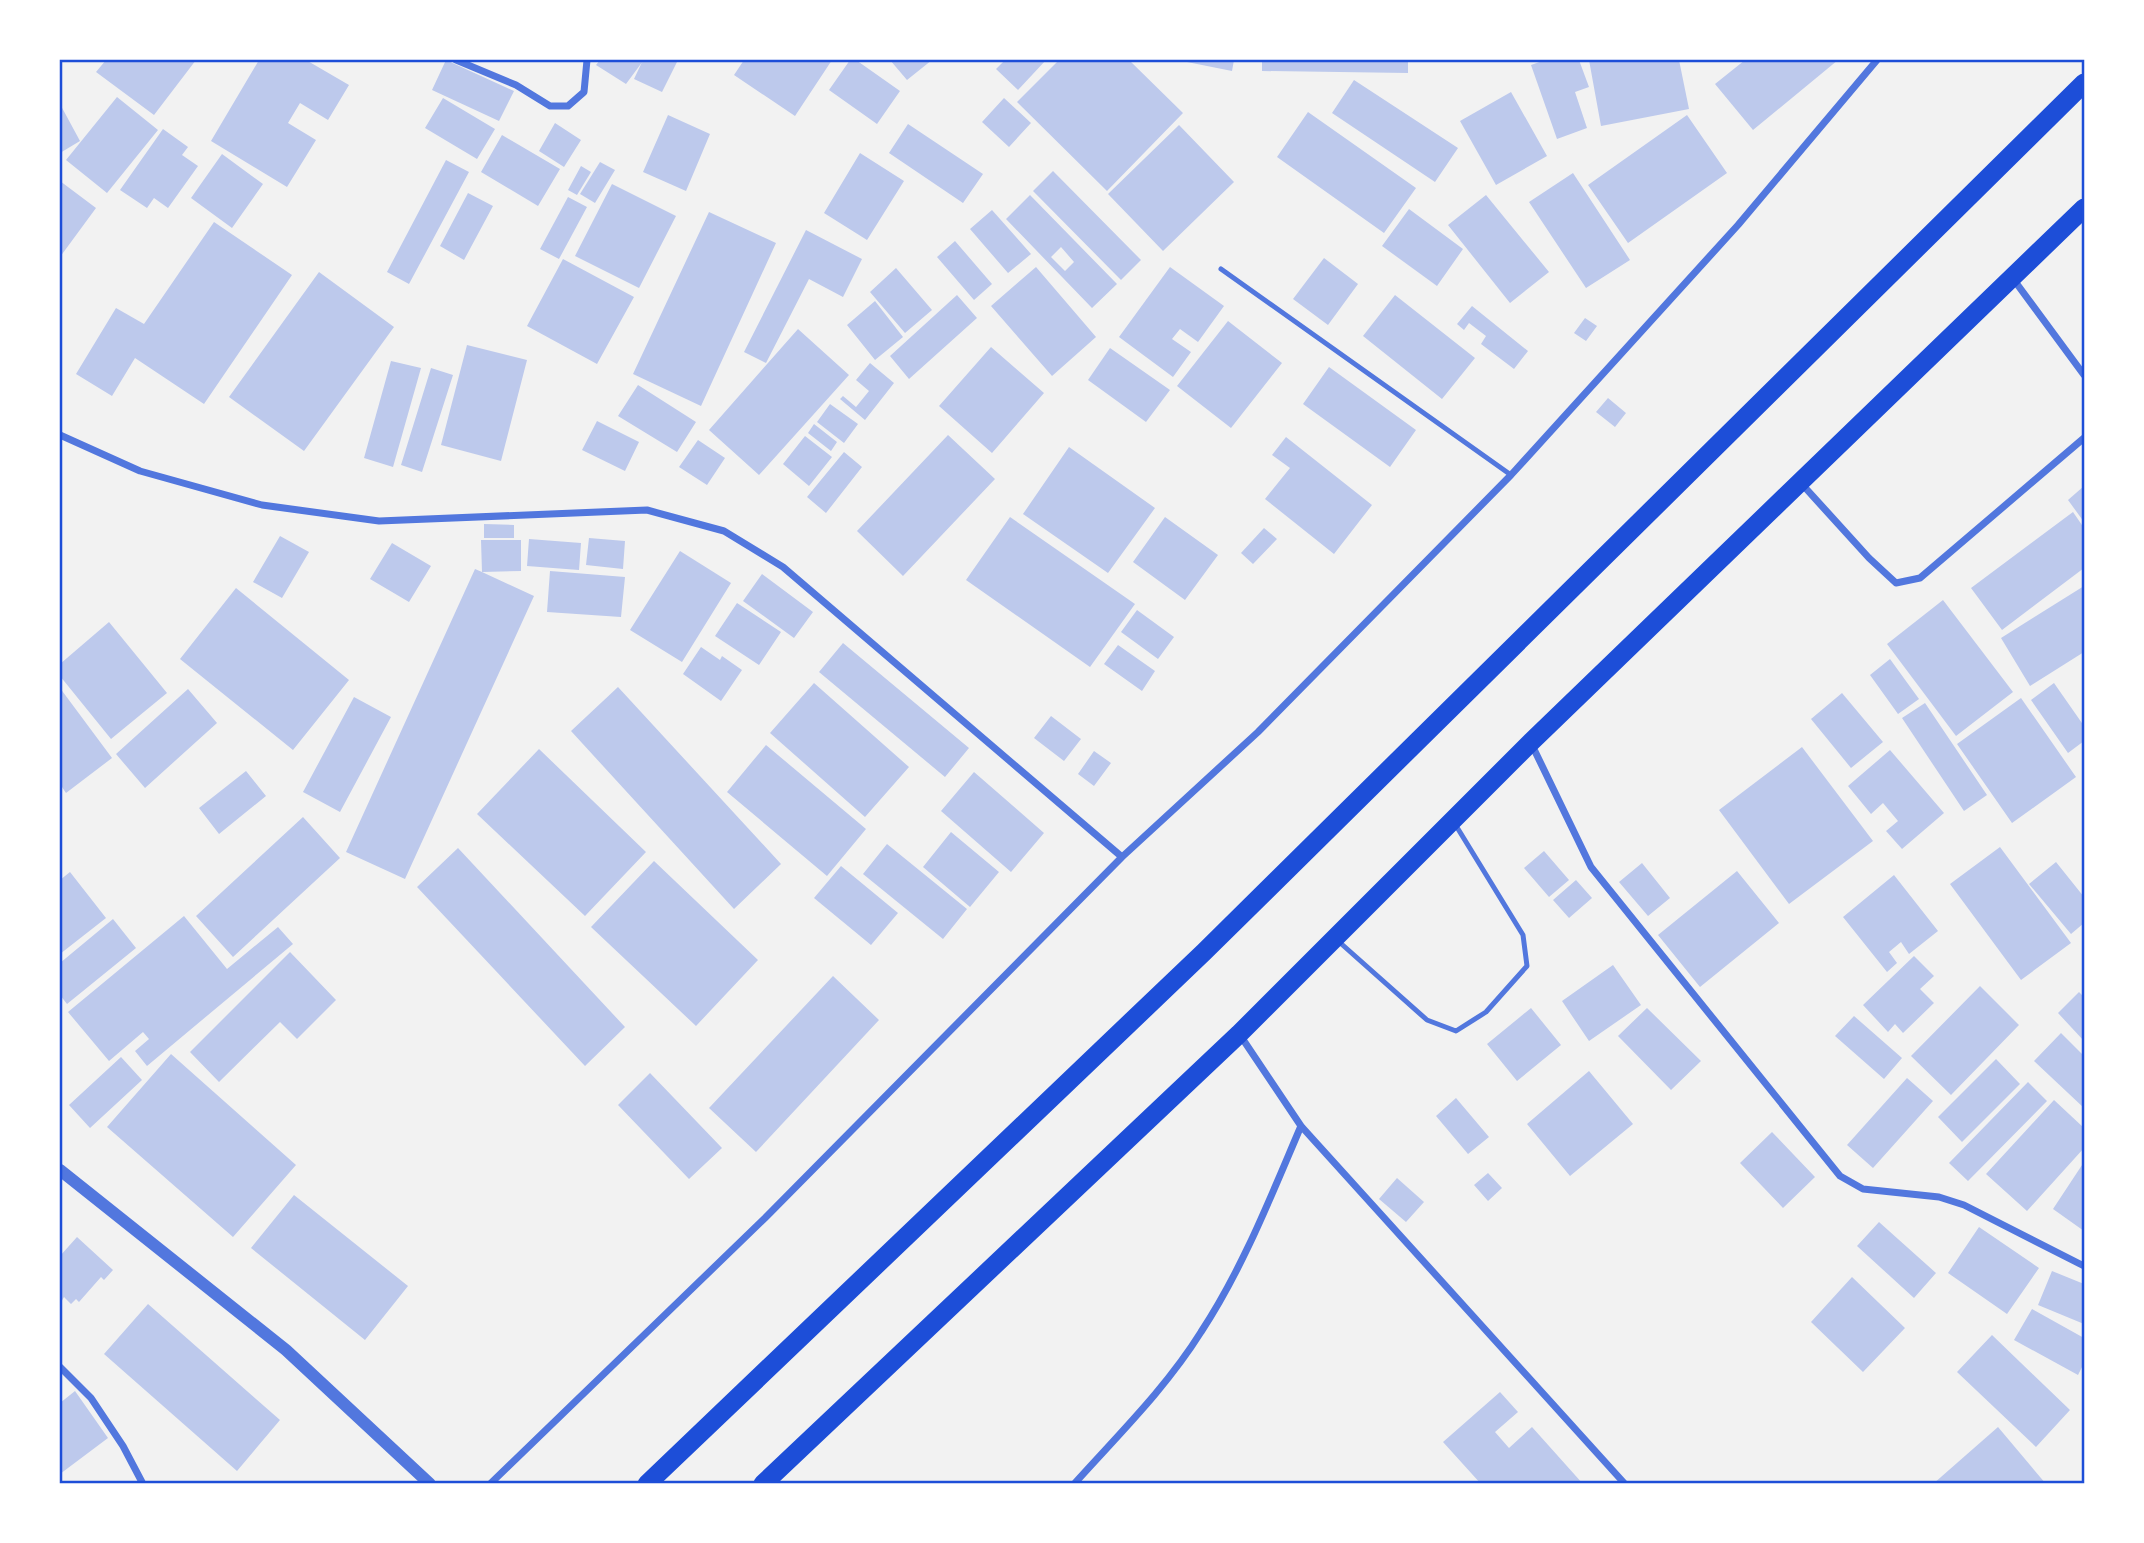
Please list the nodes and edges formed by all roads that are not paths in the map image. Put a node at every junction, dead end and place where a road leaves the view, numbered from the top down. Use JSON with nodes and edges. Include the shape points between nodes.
{"nodes":[{"id":1,"x":456,"y":60,"type":"edge"},
{"id":2,"x":587,"y":60,"type":"edge"},
{"id":3,"x":1877,"y":60,"type":"edge"},
{"id":4,"x":2084,"y":83,"type":"edge"},
{"id":5,"x":2084,"y":208,"type":"edge"},
{"id":6,"x":1220,"y":269,"type":"dead end"},
{"id":7,"x":2013,"y":278,"type":"junction"},
{"id":8,"x":2084,"y":375,"type":"edge"},
{"id":9,"x":60,"y":435,"type":"edge"},
{"id":10,"x":2084,"y":438,"type":"edge"},
{"id":11,"x":1511,"y":475,"type":"junction"},
{"id":12,"x":1799,"y":482,"type":"junction"},
{"id":13,"x":1531,"y":742,"type":"junction"},
{"id":14,"x":1453,"y":822,"type":"junction"},
{"id":15,"x":1122,"y":857,"type":"junction"},
{"id":16,"x":1336,"y":939,"type":"junction"},
{"id":17,"x":1239,"y":1034,"type":"junction"},
{"id":18,"x":1301,"y":1126,"type":"junction"},
{"id":19,"x":60,"y":1170,"type":"edge"},
{"id":20,"x":2084,"y":1266,"type":"edge"},
{"id":21,"x":60,"y":1367,"type":"edge"},
{"id":22,"x":143,"y":1483,"type":"edge"},
{"id":23,"x":430,"y":1483,"type":"edge"},
{"id":24,"x":490,"y":1483,"type":"edge"},
{"id":25,"x":647,"y":1483,"type":"edge"},
{"id":26,"x":763,"y":1483,"type":"edge"},
{"id":27,"x":1074,"y":1483,"type":"edge"},
{"id":28,"x":1625,"y":1483,"type":"edge"}],
"edges":[{"from":1,"to":2,"type":"street","via":[[516,85],[550,106],[568,106],[584,92]]},
{"from":3,"to":11,"type":"street","via":[[1738,225]]},
{"from":4,"to":25,"type":"highway","via":[[1204,952]]},
{"from":5,"to":7,"type":"highway"},
{"from":6,"to":11,"type":"lane"},
{"from":7,"to":8,"type":"street"},
{"from":7,"to":12,"type":"highway"},
{"from":9,"to":15,"type":"street","via":[[140,471],[262,505],[379,521],[647,510],[724,531],[783,567]]},
{"from":10,"to":12,"type":"street","via":[[1920,578],[1896,583]]},
{"from":11,"to":15,"type":"street","via":[[1258,732]]},
{"from":12,"to":13,"type":"highway"},
{"from":13,"to":14,"type":"highway"},
{"from":13,"to":20,"type":"street","via":[[1591,867],[1840,1176],[1863,1189],[1939,1197],[1964,1205]]},
{"from":14,"to":16,"type":"highway"},
{"from":14,"to":16,"type":"lane","via":[[1523,935],[1527,966],[1486,1012],[1456,1031],[1427,1020]]},
{"from":15,"to":24,"type":"street","via":[[765,1218]]},
{"from":16,"to":17,"type":"highway"},
{"from":17,"to":18,"type":"street"},
{"from":17,"to":26,"type":"highway"},
{"from":18,"to":27,"type":"street","via":[[1247,1252],[1201,1334],[1149,1402]]},
{"from":18,"to":28,"type":"street"},
{"from":19,"to":23,"type":"street","via":[[286,1350]]},
{"from":21,"to":22,"type":"street","via":[[91,1398]]}]}
